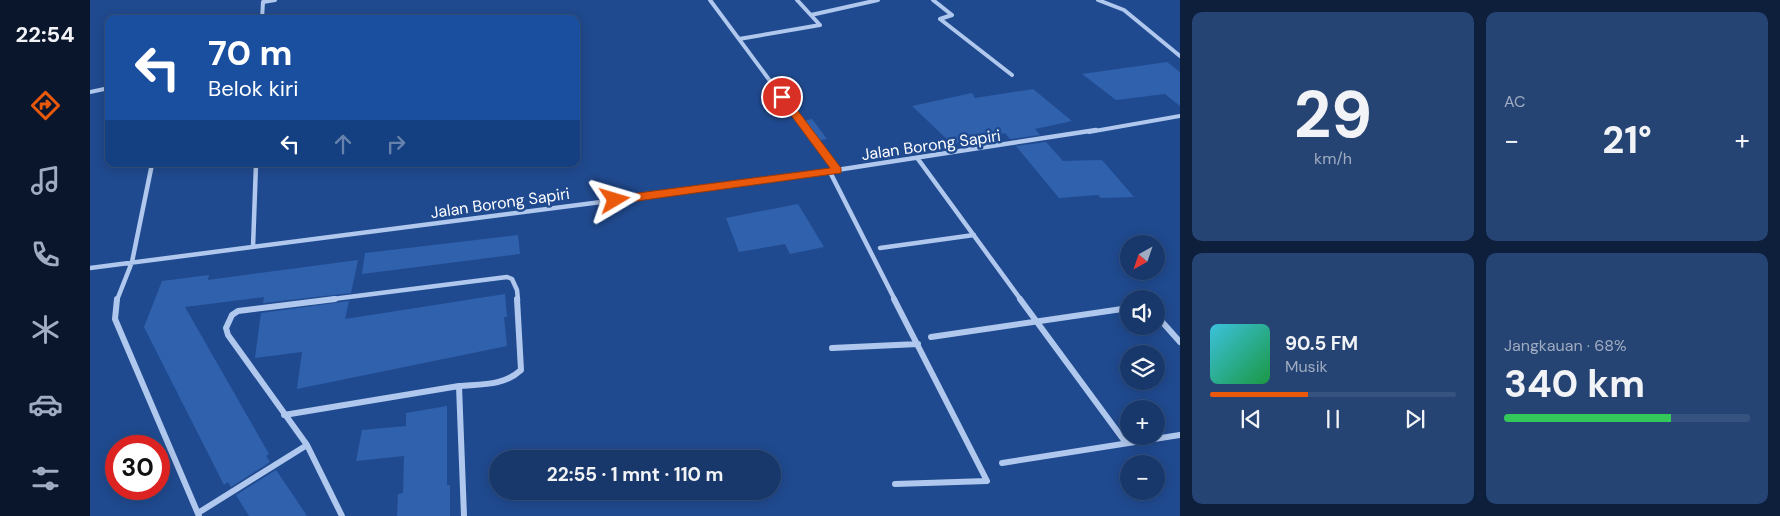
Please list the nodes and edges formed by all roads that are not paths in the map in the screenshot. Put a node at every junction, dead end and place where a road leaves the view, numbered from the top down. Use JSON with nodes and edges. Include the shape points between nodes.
{"nodes":[{"id":1,"x":275,"y":0,"type":"edge"},
{"id":2,"x":710,"y":0,"type":"edge"},
{"id":3,"x":797,"y":0,"type":"edge"},
{"id":4,"x":878,"y":0,"type":"edge"},
{"id":5,"x":933,"y":0,"type":"edge"},
{"id":6,"x":1098,"y":0,"type":"edge"},
{"id":7,"x":263,"y":1,"type":"edge"},
{"id":8,"x":262,"y":15,"type":"edge"},
{"id":9,"x":810,"y":15,"type":"junction"},
{"id":10,"x":739,"y":39,"type":"junction"},
{"id":11,"x":1180,"y":56,"type":"edge"},
{"id":12,"x":1012,"y":75,"type":"dead end"},
{"id":13,"x":105,"y":89,"type":"edge"},
{"id":14,"x":90,"y":92,"type":"edge"},
{"id":15,"x":1180,"y":116,"type":"edge"},
{"id":16,"x":918,"y":159,"type":"junction"},
{"id":17,"x":151,"y":167,"type":"edge"},
{"id":18,"x":256,"y":167,"type":"edge"},
{"id":19,"x":837,"y":170,"type":"junction"},
{"id":20,"x":830,"y":172,"type":"junction"},
{"id":21,"x":974,"y":235,"type":"junction"},
{"id":22,"x":252,"y":247,"type":"junction"},
{"id":23,"x":880,"y":248,"type":"dead end"},
{"id":24,"x":132,"y":262,"type":"junction"},
{"id":25,"x":90,"y":268,"type":"edge"},
{"id":26,"x":1120,"y":309,"type":"edge"},
{"id":27,"x":1038,"y":322,"type":"junction"},
{"id":28,"x":1165,"y":325,"type":"edge"},
{"id":29,"x":931,"y":337,"type":"dead end"},
{"id":30,"x":1180,"y":342,"type":"edge"},
{"id":31,"x":918,"y":344,"type":"junction"},
{"id":32,"x":832,"y":348,"type":"dead end"},
{"id":33,"x":459,"y":386,"type":"junction"},
{"id":34,"x":284,"y":415,"type":"junction"},
{"id":35,"x":1120,"y":435,"type":"edge"},
{"id":36,"x":1180,"y":435,"type":"edge"},
{"id":37,"x":1165,"y":437,"type":"edge"},
{"id":38,"x":1120,"y":444,"type":"edge"},
{"id":39,"x":307,"y":445,"type":"junction"},
{"id":40,"x":1002,"y":464,"type":"dead end"},
{"id":41,"x":895,"y":484,"type":"dead end"},
{"id":42,"x":198,"y":515,"type":"edge"},
{"id":43,"x":342,"y":516,"type":"edge"},
{"id":44,"x":464,"y":516,"type":"edge"}],
"edges":[{"from":1,"to":7,"type":"street"},
{"from":2,"to":10,"type":"street"},
{"from":3,"to":9,"type":"street"},
{"from":4,"to":9,"type":"street"},
{"from":5,"to":12,"type":"street","via":[[952,15],[940,18]]},
{"from":6,"to":11,"type":"street","via":[[1124,10]]},
{"from":7,"to":8,"type":"street"},
{"from":9,"to":10,"type":"street","via":[[820,25]]},
{"from":10,"to":19,"type":"street"},
{"from":13,"to":14,"type":"street"},
{"from":15,"to":16,"type":"street","name":"Jalan Borong Sapiri"},
{"from":16,"to":19,"type":"street","name":"Jalan Borong Sapiri"},
{"from":16,"to":21,"type":"street"},
{"from":17,"to":24,"type":"street"},
{"from":18,"to":22,"type":"street"},
{"from":19,"to":20,"type":"street","name":"Jalan Borong Sapiri"},
{"from":20,"to":22,"type":"street","name":"Jalan Borong Sapiri"},
{"from":20,"to":31,"type":"street"},
{"from":21,"to":23,"type":"street"},
{"from":21,"to":27,"type":"street"},
{"from":22,"to":24,"type":"street","name":"Jalan Borong Sapiri"},
{"from":24,"to":25,"type":"street","name":"Jalan Borong Sapiri"},
{"from":24,"to":42,"type":"street","via":[[117,300],[115,319]]},
{"from":26,"to":27,"type":"street"},
{"from":27,"to":29,"type":"street"},
{"from":27,"to":35,"type":"street"},
{"from":28,"to":30,"type":"street"},
{"from":31,"to":32,"type":"street"},
{"from":31,"to":41,"type":"street","via":[[987,481]]},
{"from":33,"to":34,"type":"street"},
{"from":33,"to":34,"type":"street","via":[[506,381],[521,370],[517,290],[512,279],[507,277],[238,311],[228,322],[228,335]]},
{"from":33,"to":44,"type":"street"},
{"from":34,"to":39,"type":"street"},
{"from":36,"to":37,"type":"street"},
{"from":38,"to":40,"type":"street"},
{"from":39,"to":42,"type":"street"},
{"from":39,"to":43,"type":"street"}]}
